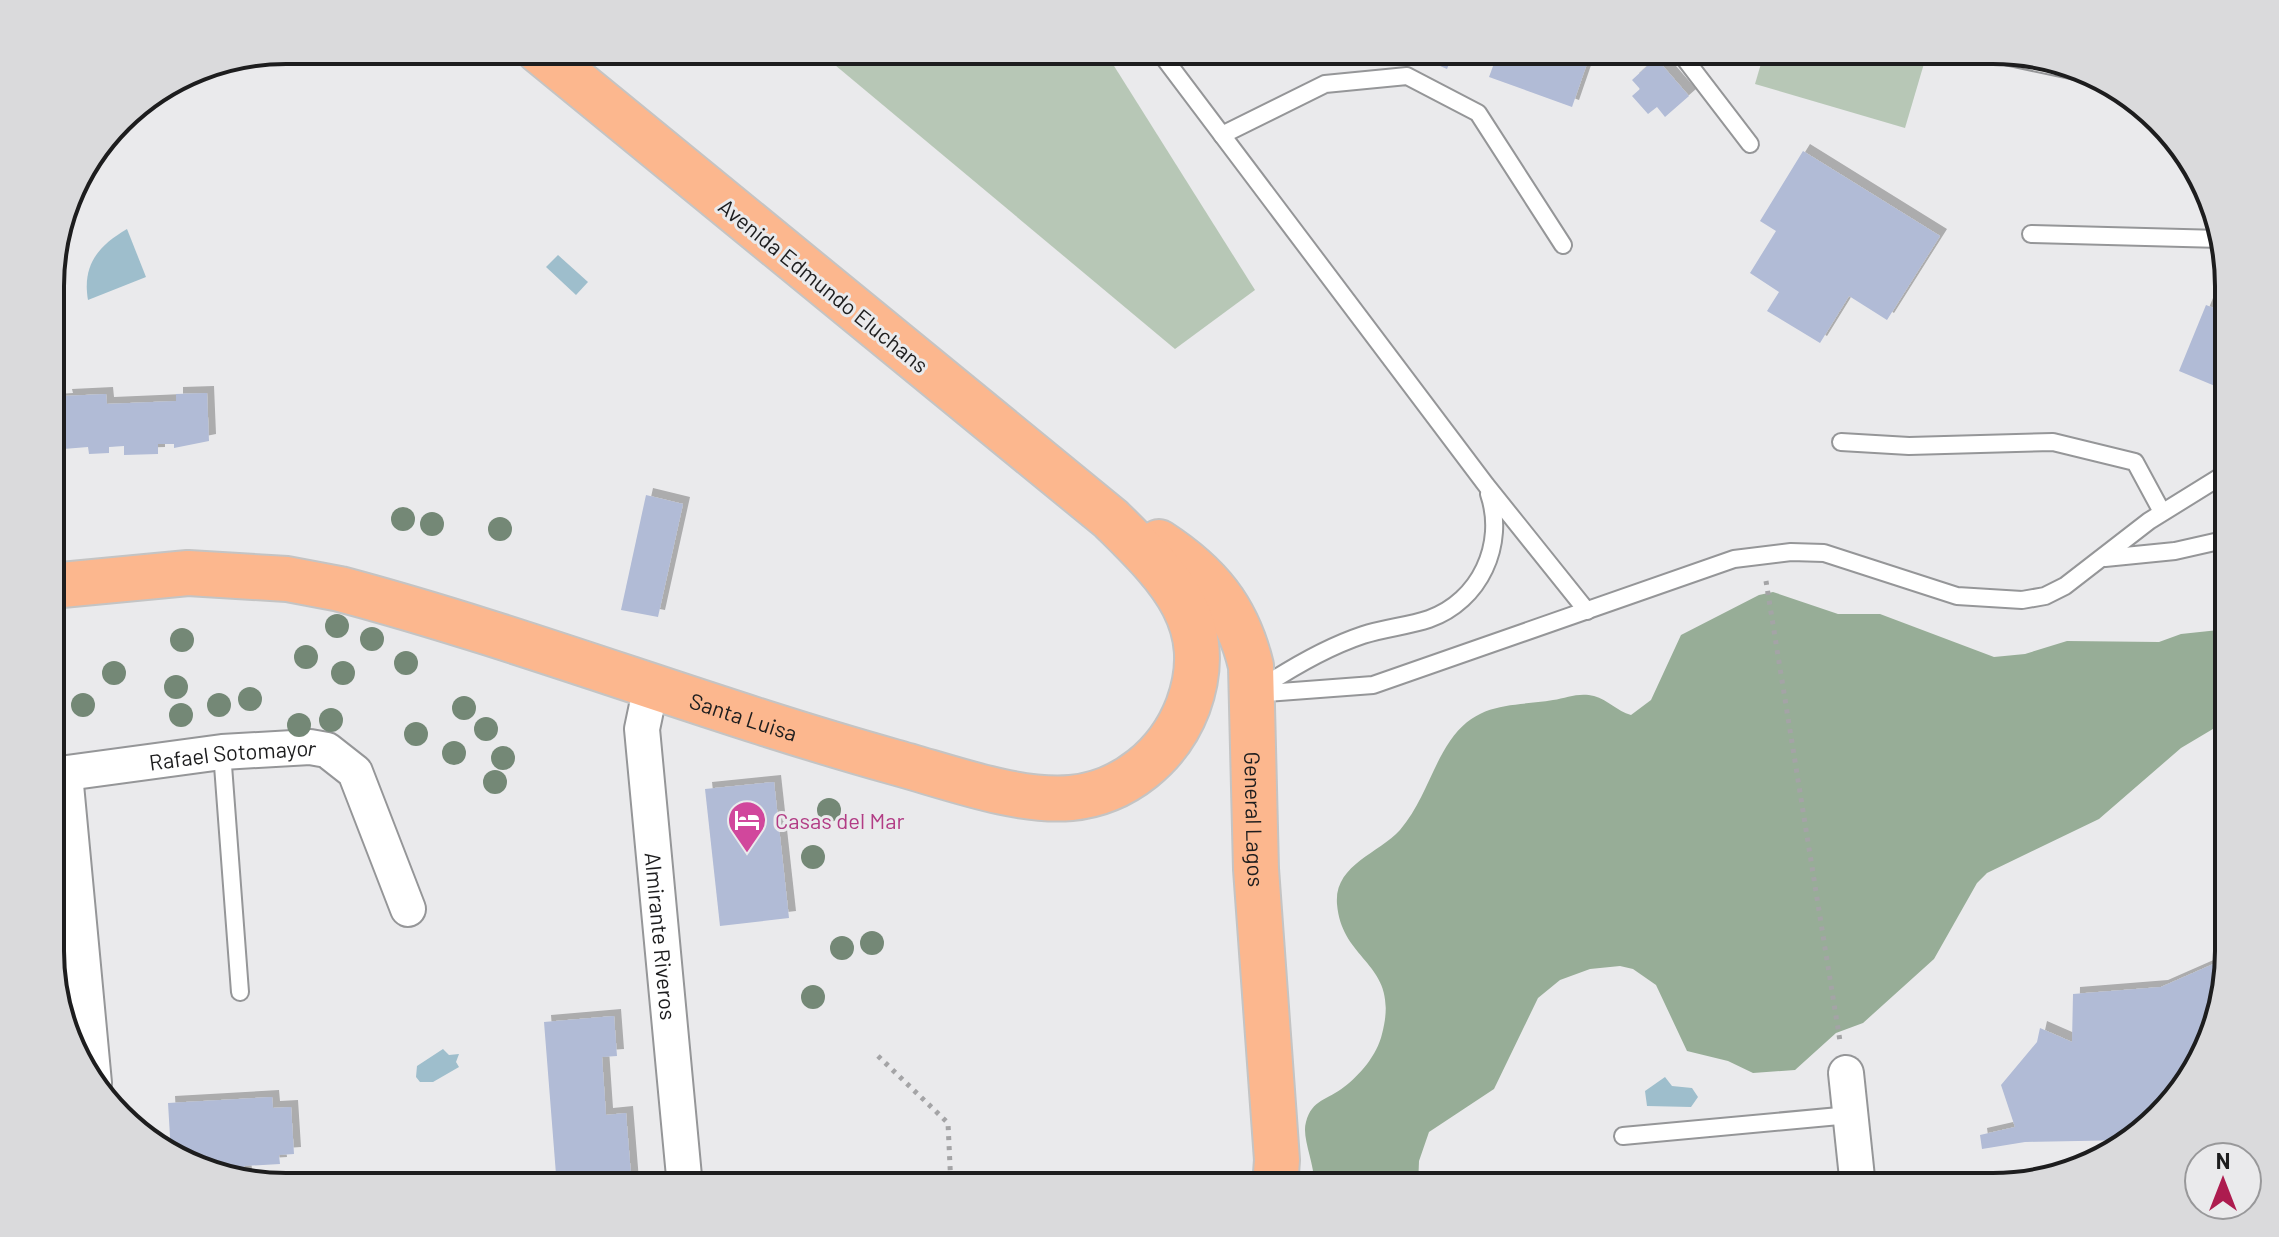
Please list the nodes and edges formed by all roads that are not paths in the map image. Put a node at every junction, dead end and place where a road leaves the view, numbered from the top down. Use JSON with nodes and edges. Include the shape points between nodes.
{"nodes":[{"id":1,"x":555,"y":64,"type":"edge"},
{"id":2,"x":1169,"y":64,"type":"edge"},
{"id":3,"x":1689,"y":64,"type":"edge"},
{"id":4,"x":1222,"y":135,"type":"junction"},
{"id":5,"x":1750,"y":144,"type":"dead end"},
{"id":6,"x":2031,"y":234,"type":"dead end"},
{"id":7,"x":2210,"y":239,"type":"edge"},
{"id":8,"x":1563,"y":245,"type":"dead end"},
{"id":9,"x":1841,"y":442,"type":"dead end"},
{"id":10,"x":2215,"y":480,"type":"edge"},
{"id":11,"x":1486,"y":485,"type":"junction"},
{"id":12,"x":2162,"y":512,"type":"junction"},
{"id":13,"x":1111,"y":519,"type":"junction"},
{"id":14,"x":2215,"y":542,"type":"edge"},
{"id":15,"x":2105,"y":558,"type":"junction"},
{"id":16,"x":64,"y":585,"type":"edge"},
{"id":17,"x":1587,"y":611,"type":"junction"},
{"id":18,"x":651,"y":686,"type":"junction"},
{"id":19,"x":1253,"y":694,"type":"junction"},
{"id":20,"x":1181,"y":723,"type":"junction"},
{"id":21,"x":222,"y":752,"type":"junction"},
{"id":22,"x":64,"y":773,"type":"edge"},
{"id":23,"x":64,"y":826,"type":"edge"},
{"id":24,"x":408,"y":909,"type":"dead end"},
{"id":25,"x":240,"y":992,"type":"dead end"},
{"id":26,"x":91,"y":1056,"type":"edge"},
{"id":27,"x":1846,"y":1073,"type":"road end"},
{"id":28,"x":1850,"y":1115,"type":"junction"},
{"id":29,"x":1623,"y":1136,"type":"dead end"},
{"id":30,"x":684,"y":1173,"type":"edge"},
{"id":31,"x":1276,"y":1173,"type":"edge"},
{"id":32,"x":1856,"y":1173,"type":"edge"}],
"edges":[{"from":1,"to":13,"type":"main road","name":"Avenida Edmundo Eluchans"},
{"from":2,"to":4,"type":"lane"},
{"from":3,"to":5,"type":"lane"},
{"from":4,"to":8,"type":"lane","via":[[1325,84],[1407,76],[1478,113]]},
{"from":4,"to":11,"type":"lane"},
{"from":6,"to":7,"type":"lane"},
{"from":9,"to":12,"type":"lane","via":[[2053,442],[2135,462]]},
{"from":10,"to":12,"type":"lane"},
{"from":11,"to":17,"type":"lane"},
{"from":11,"to":19,"type":"lane","via":[[1493,506],[1492,550],[1479,579],[1461,600],[1430,619],[1363,635],[1294,666]]},
{"from":12,"to":15,"type":"lane"},
{"from":13,"to":19,"type":"main road","name":"General Lagos","via":[[1166,546],[1216,589],[1244,637]]},
{"from":13,"to":20,"type":"main road","name":"Santa Luisa","via":[[1167,575],[1188,614],[1195,668]]},
{"from":14,"to":15,"type":"lane"},
{"from":15,"to":17,"type":"lane","via":[[2045,596],[1997,600],[1957,596],[1824,553],[1762,555],[1734,559]]},
{"from":16,"to":18,"type":"main road","name":"Santa Luisa","via":[[188,573],[287,579],[392,603]]},
{"from":17,"to":19,"type":"lane","via":[[1373,685]]},
{"from":18,"to":20,"type":"main road","name":"Santa Luisa","via":[[854,751],[1048,799],[1116,786],[1154,759]]},
{"from":18,"to":30,"type":"street","name":"Almirante Riveros","via":[[642,729]]},
{"from":19,"to":20,"type":"main road"},
{"from":19,"to":31,"type":"main road","name":"General Lagos","via":[[1256,869]]},
{"from":21,"to":22,"type":"street","name":"Rafael Sotomayor"},
{"from":21,"to":24,"type":"street","name":"Rafael Sotomayor","via":[[310,747],[345,761],[355,772]]},
{"from":21,"to":25,"type":"lane"},
{"from":23,"to":26,"type":"street"},
{"from":27,"to":28,"type":"street"},
{"from":28,"to":29,"type":"lane"},
{"from":28,"to":32,"type":"street"}]}
